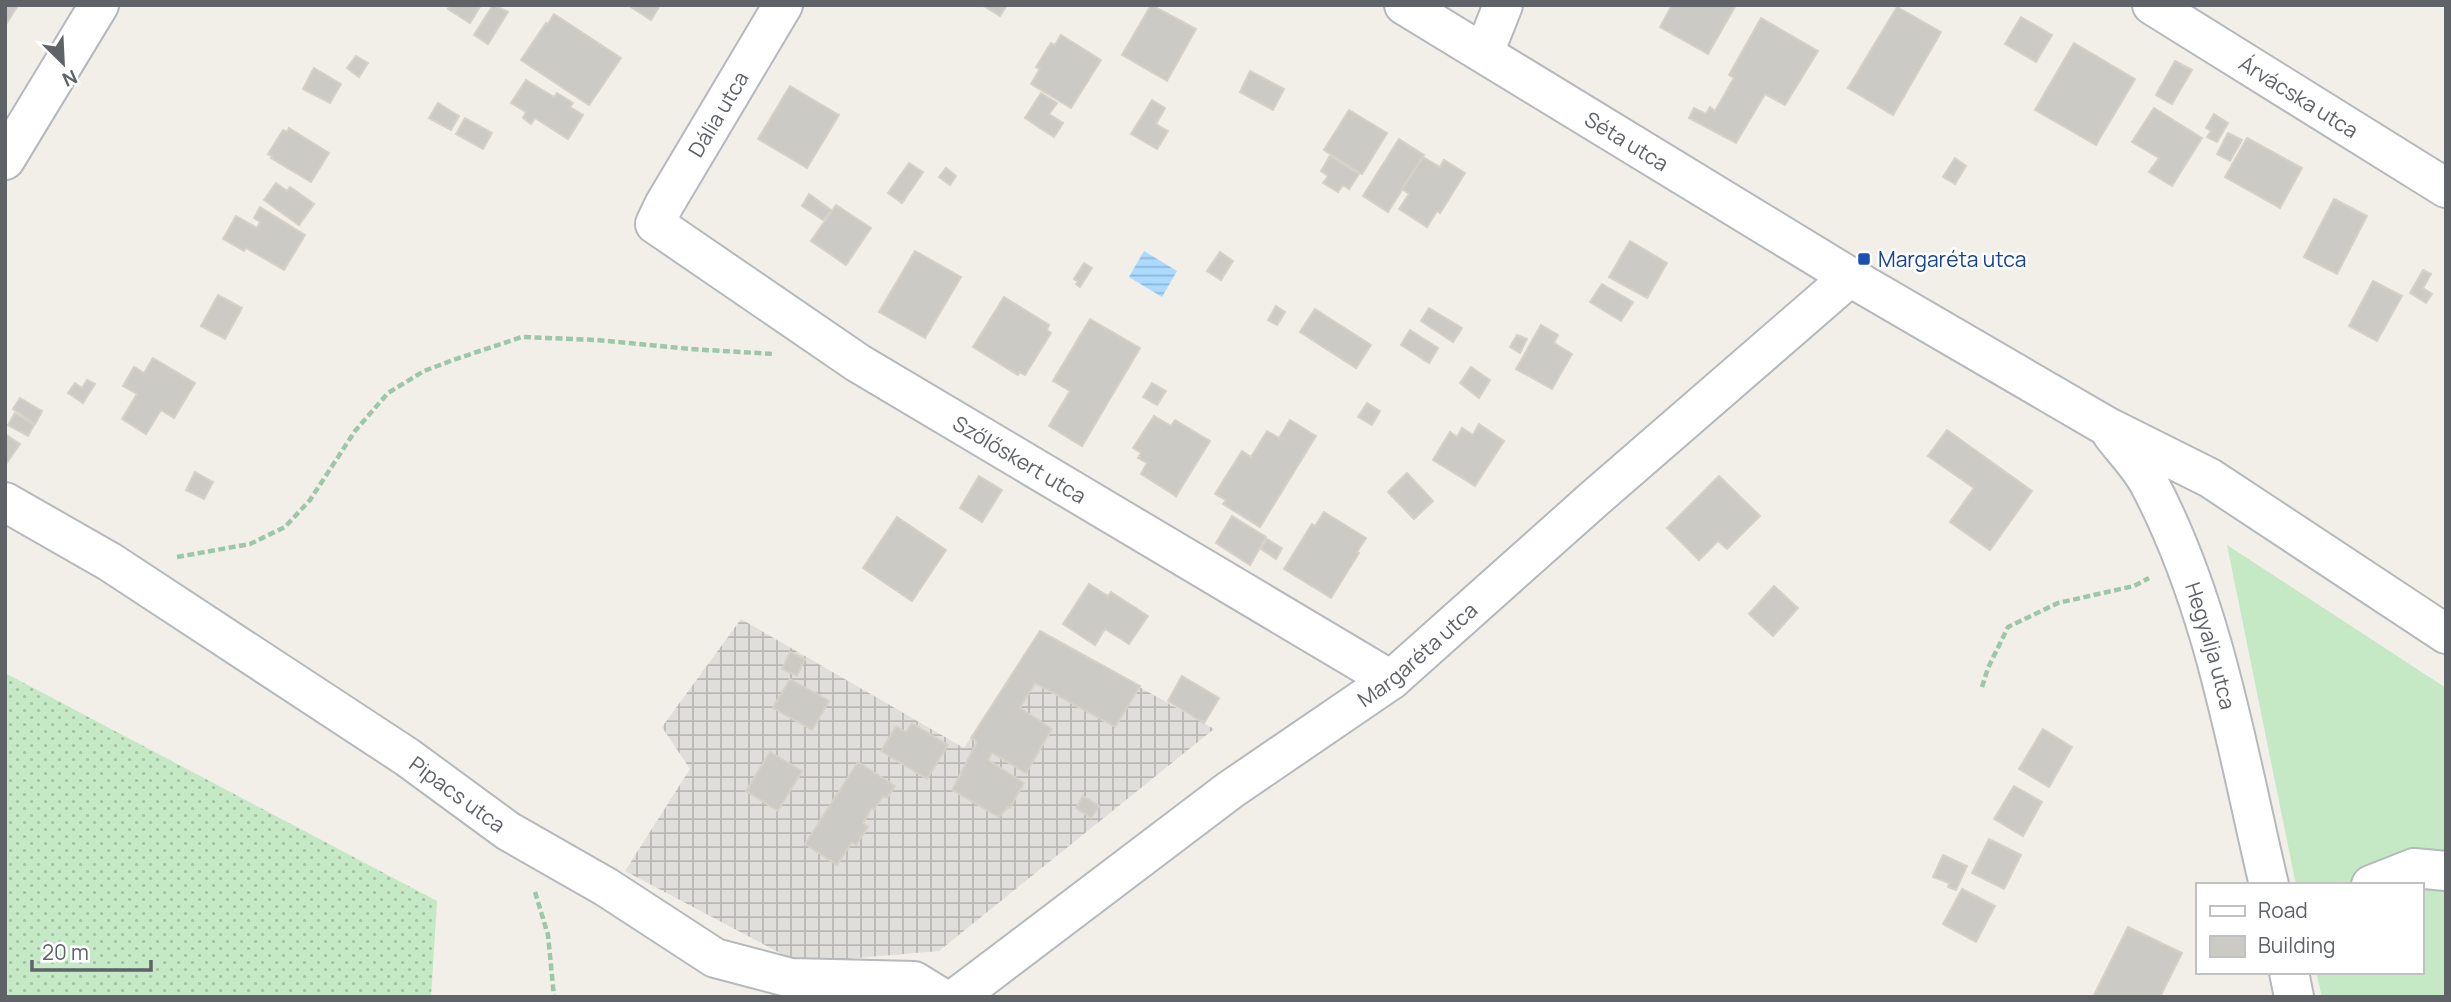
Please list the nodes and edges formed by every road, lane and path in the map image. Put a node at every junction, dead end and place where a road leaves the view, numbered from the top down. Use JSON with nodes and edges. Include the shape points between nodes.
{"nodes":[{"id":1,"x":99,"y":5,"type":"edge"},
{"id":2,"x":783,"y":5,"type":"edge"},
{"id":3,"x":1404,"y":5,"type":"edge"},
{"id":4,"x":1503,"y":5,"type":"edge"},
{"id":5,"x":2152,"y":5,"type":"edge"},
{"id":6,"x":1484,"y":53,"type":"junction"},
{"id":7,"x":5,"y":160,"type":"edge"},
{"id":8,"x":2446,"y":188,"type":"edge"},
{"id":9,"x":655,"y":224,"type":"joint"},
{"id":10,"x":1850,"y":277,"type":"junction"},
{"id":11,"x":778,"y":354,"type":"dead end"},
{"id":12,"x":2106,"y":426,"type":"junction"},
{"id":13,"x":5,"y":502,"type":"edge"},
{"id":14,"x":175,"y":557,"type":"dead end"},
{"id":15,"x":2184,"y":560,"type":"junction"},
{"id":16,"x":2446,"y":634,"type":"edge"},
{"id":17,"x":1391,"y":680,"type":"junction"},
{"id":18,"x":1982,"y":687,"type":"dead end"},
{"id":19,"x":508,"y":831,"type":"junction"},
{"id":20,"x":2446,"y":871,"type":"edge"},
{"id":21,"x":2269,"y":883,"type":"edge"},
{"id":22,"x":2376,"y":883,"type":"edge"},
{"id":23,"x":2289,"y":974,"type":"edge"},
{"id":24,"x":554,"y":997,"type":"edge"},
{"id":25,"x":940,"y":997,"type":"edge"},
{"id":26,"x":957,"y":997,"type":"edge"},
{"id":27,"x":2294,"y":997,"type":"edge"}],
"edges":[{"from":1,"to":7,"type":"street"},
{"from":2,"to":9,"type":"street","name":"Dália utca"},
{"from":3,"to":6,"type":"street","name":"Séta utca"},
{"from":4,"to":6,"type":"street"},
{"from":5,"to":8,"type":"street","name":"Árvácska utca"},
{"from":6,"to":10,"type":"street","name":"Séta utca"},
{"from":9,"to":17,"type":"street","name":"Szőlőskert utca","via":[[858,363]]},
{"from":10,"to":12,"type":"street","name":"Séta utca"},
{"from":10,"to":17,"type":"street","name":"Margaréta utca"},
{"from":11,"to":14,"type":"path","via":[[522,337],[424,371],[388,393],[285,527],[250,544]]},
{"from":12,"to":15,"type":"street","name":"Hegyalja utca","via":[[2149,483]]},
{"from":12,"to":16,"type":"street","name":"Séta utca","via":[[2210,478]]},
{"from":13,"to":19,"type":"street","name":"Pipacs utca","via":[[110,562],[407,757]]},
{"from":15,"to":18,"type":"path","via":[[2134,586],[2058,603],[2008,627]]},
{"from":15,"to":21,"type":"street","name":"Hegyalja utca","via":[[2216,661]]},
{"from":17,"to":26,"type":"street","name":"Margaréta utca","via":[[1230,790]]},
{"from":19,"to":24,"type":"path","via":[[532,881],[548,935]]},
{"from":19,"to":25,"type":"street","name":"Pipacs utca","via":[[606,887],[715,958],[791,978],[914,981]]},
{"from":20,"to":22,"type":"street","via":[[2414,868]]},
{"from":23,"to":27,"type":"street"}]}
